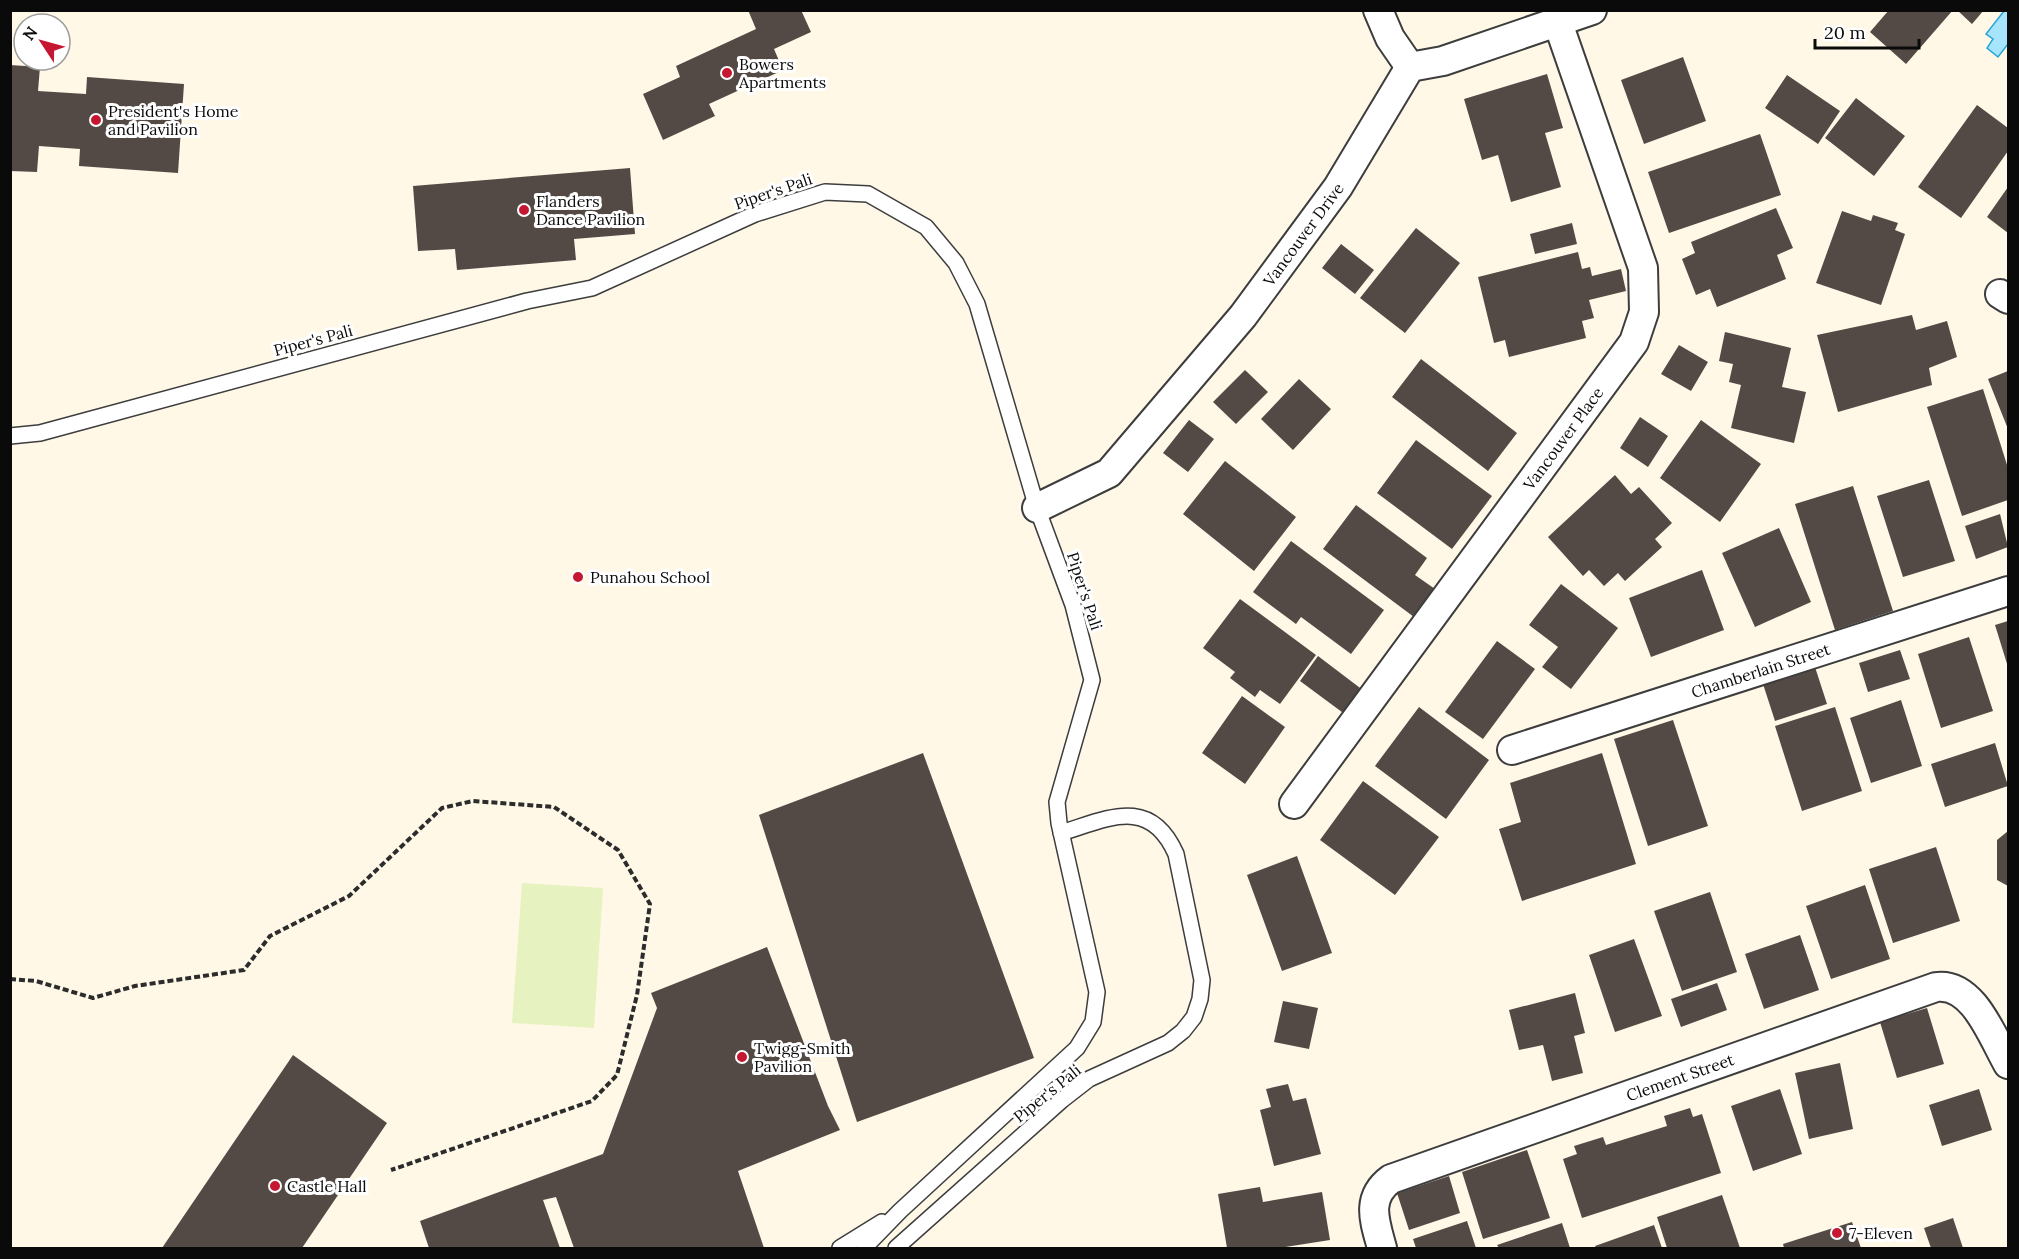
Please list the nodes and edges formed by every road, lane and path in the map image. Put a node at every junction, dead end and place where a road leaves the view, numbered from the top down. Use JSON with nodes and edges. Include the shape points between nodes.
{"nodes":[{"id":1,"x":1378,"y":10,"type":"edge"},
{"id":2,"x":1592,"y":10,"type":"edge"},
{"id":3,"x":1558,"y":23,"type":"junction"},
{"id":4,"x":1410,"y":67,"type":"junction"},
{"id":5,"x":10,"y":436,"type":"edge"},
{"id":6,"x":1037,"y":508,"type":"junction"},
{"id":7,"x":2008,"y":591,"type":"edge"},
{"id":8,"x":1512,"y":750,"type":"dead end"},
{"id":9,"x":1294,"y":804,"type":"dead end"},
{"id":10,"x":1061,"y":833,"type":"junction"},
{"id":11,"x":10,"y":979,"type":"edge"},
{"id":12,"x":2008,"y":1064,"type":"edge"},
{"id":13,"x":391,"y":1170,"type":"dead end"},
{"id":14,"x":900,"y":1211,"type":"junction"},
{"id":15,"x":840,"y":1248,"type":"edge"},
{"id":16,"x":864,"y":1248,"type":"edge"},
{"id":17,"x":896,"y":1248,"type":"edge"},
{"id":18,"x":1383,"y":1248,"type":"edge"}],
"edges":[{"from":1,"to":4,"type":"street","via":[[1390,38]]},
{"from":2,"to":3,"type":"street"},
{"from":3,"to":4,"type":"street","via":[[1443,61]]},
{"from":3,"to":9,"type":"street","name":"Vancouver Place","via":[[1643,268],[1644,312],[1634,342]]},
{"from":4,"to":6,"type":"street","name":"Vancouver Drive","via":[[1338,187],[1235,325],[1109,473]]},
{"from":5,"to":6,"type":"lane","name":"Piper's Pali","via":[[40,433],[526,301],[592,288],[755,214],[825,192],[846,192],[868,194],[926,227],[956,263],[977,304]]},
{"from":6,"to":10,"type":"lane","name":"Piper's Pali","via":[[1073,605],[1092,680],[1057,802]]},
{"from":7,"to":8,"type":"street","name":"Chamberlain Street"},
{"from":10,"to":14,"type":"lane","name":"Piper's Pali","via":[[1096,992],[1093,1022],[1077,1048]]},
{"from":10,"to":17,"type":"lane","name":"Piper's Pali","via":[[1125,814],[1149,822],[1168,839],[1176,854],[1202,980],[1198,1008],[1176,1038],[1089,1079],[1062,1100]]},
{"from":11,"to":13,"type":"path","via":[[36,981],[93,998],[135,986],[244,970],[270,936],[349,896],[442,808],[472,801],[554,807],[618,850],[650,904],[637,995],[617,1075],[592,1101]]},
{"from":12,"to":18,"type":"street","name":"Clement Street","via":[[1965,994],[1951,987],[1936,987],[1391,1179],[1379,1190],[1373,1204]]},
{"from":14,"to":15,"type":"lane"},
{"from":14,"to":16,"type":"lane","name":"Piper's Pali"}]}
